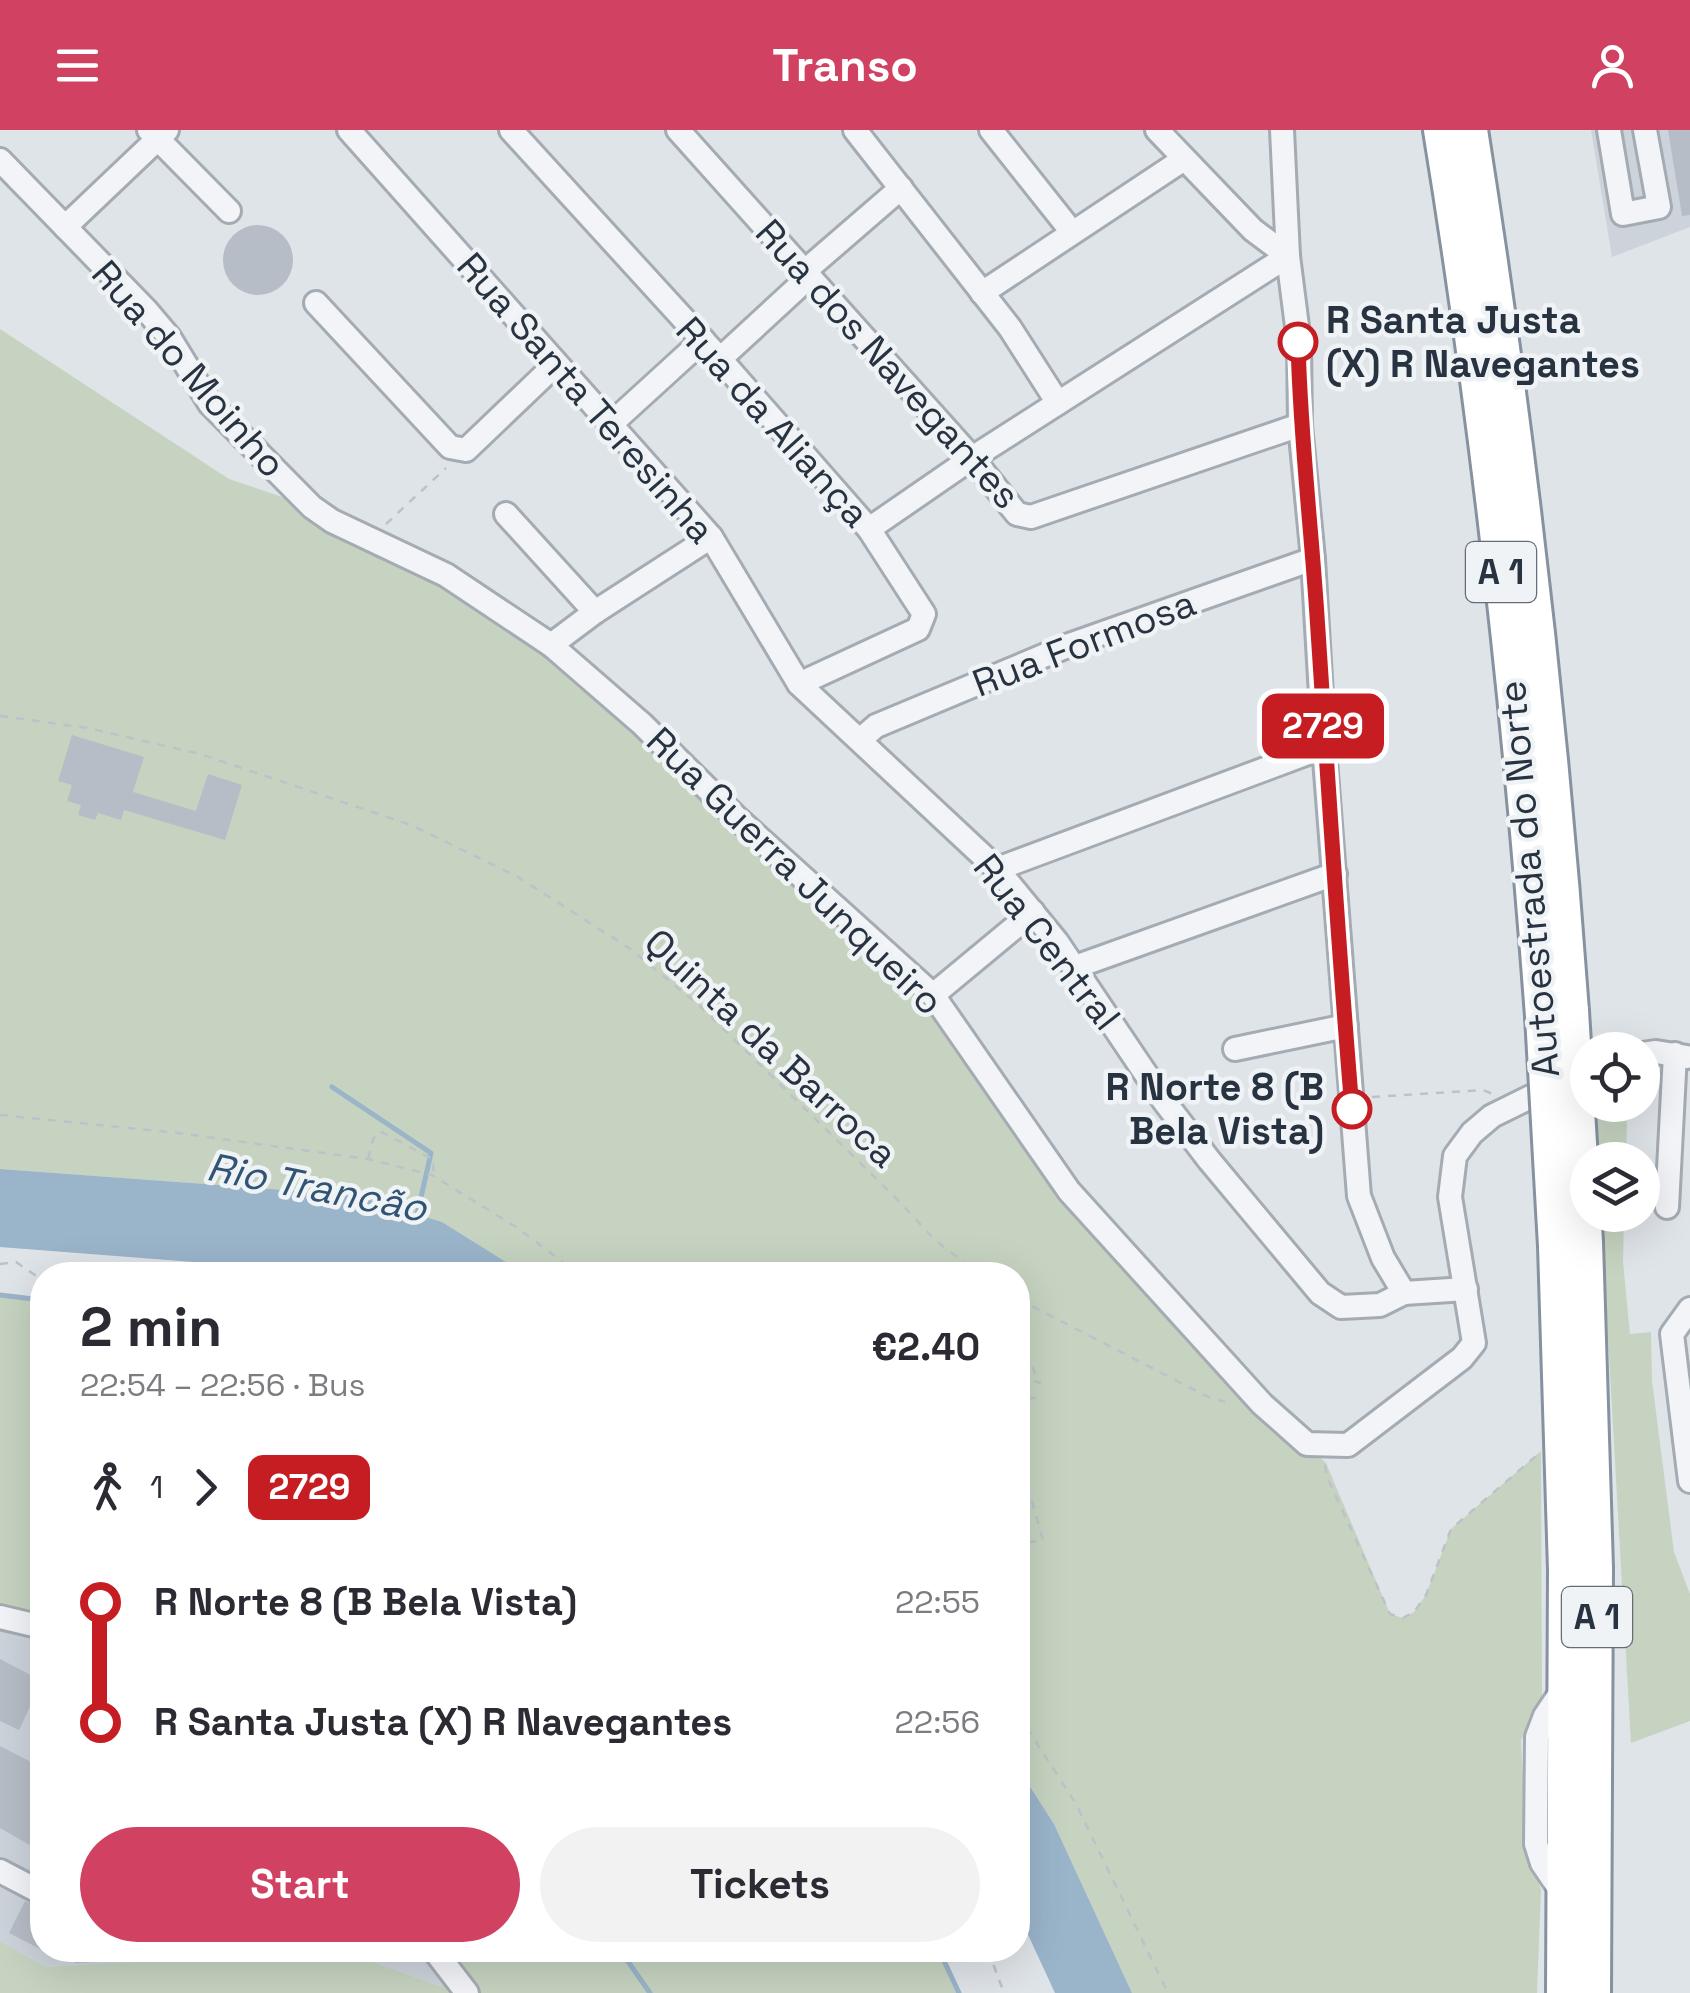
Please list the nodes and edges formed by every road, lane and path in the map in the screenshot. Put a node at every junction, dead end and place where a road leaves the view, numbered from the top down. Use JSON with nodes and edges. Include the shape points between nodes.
{"nodes":[{"id":1,"x":511,"y":130,"type":"edge"},
{"id":2,"x":678,"y":130,"type":"edge"},
{"id":3,"x":992,"y":130,"type":"edge"},
{"id":4,"x":1157,"y":130,"type":"edge"},
{"id":5,"x":1282,"y":130,"type":"edge"},
{"id":6,"x":1440,"y":130,"type":"edge"},
{"id":7,"x":1472,"y":130,"type":"edge"},
{"id":8,"x":1610,"y":130,"type":"edge"},
{"id":9,"x":1645,"y":130,"type":"edge"},
{"id":10,"x":860,"y":132,"type":"edge"},
{"id":11,"x":158,"y":133,"type":"edge"},
{"id":12,"x":359,"y":133,"type":"edge"},
{"id":13,"x":1184,"y":159,"type":"junction"},
{"id":14,"x":0,"y":160,"type":"edge"},
{"id":15,"x":901,"y":188,"type":"junction"},
{"id":16,"x":229,"y":212,"type":"dead end"},
{"id":17,"x":65,"y":227,"type":"junction"},
{"id":18,"x":1072,"y":232,"type":"junction"},
{"id":19,"x":1288,"y":256,"type":"junction"},
{"id":20,"x":808,"y":273,"type":"junction"},
{"id":21,"x":982,"y":293,"type":"junction"},
{"id":22,"x":316,"y":304,"type":"dead end"},
{"id":23,"x":703,"y":340,"type":"junction"},
{"id":24,"x":720,"y":358,"type":"junction"},
{"id":25,"x":556,"y":364,"type":"junction"},
{"id":26,"x":1058,"y":403,"type":"junction"},
{"id":27,"x":612,"y":423,"type":"junction"},
{"id":28,"x":1300,"y":425,"type":"junction"},
{"id":29,"x":466,"y":450,"type":"junction"},
{"id":30,"x":972,"y":458,"type":"junction"},
{"id":31,"x":506,"y":514,"type":"dead end"},
{"id":32,"x":869,"y":529,"type":"junction"},
{"id":33,"x":712,"y":537,"type":"junction"},
{"id":34,"x":370,"y":539,"type":"junction"},
{"id":35,"x":1313,"y":559,"type":"junction"},
{"id":36,"x":595,"y":612,"type":"junction"},
{"id":37,"x":551,"y":645,"type":"junction"},
{"id":38,"x":799,"y":684,"type":"junction"},
{"id":39,"x":0,"y":716,"type":"edge"},
{"id":40,"x":861,"y":739,"type":"junction"},
{"id":41,"x":1324,"y":747,"type":"junction"},
{"id":42,"x":998,"y":869,"type":"junction"},
{"id":43,"x":1335,"y":874,"type":"junction"},
{"id":44,"x":1034,"y":912,"type":"junction"},
{"id":45,"x":1075,"y":967,"type":"junction"},
{"id":46,"x":933,"y":995,"type":"junction"},
{"id":47,"x":1557,"y":1014,"type":"junction"},
{"id":48,"x":1346,"y":1026,"type":"junction"},
{"id":49,"x":1235,"y":1048,"type":"dead end"},
{"id":50,"x":1683,"y":1056,"type":"edge"},
{"id":51,"x":1570,"y":1079,"type":"edge"},
{"id":52,"x":1483,"y":1090,"type":"dead end"},
{"id":53,"x":1351,"y":1098,"type":"junction"},
{"id":54,"x":0,"y":1114,"type":"edge"},
{"id":55,"x":368,"y":1159,"type":"junction"},
{"id":56,"x":432,"y":1175,"type":"junction"},
{"id":57,"x":1667,"y":1207,"type":"dead end"},
{"id":58,"x":1570,"y":1244,"type":"junction"},
{"id":59,"x":563,"y":1262,"type":"edge"},
{"id":60,"x":963,"y":1262,"type":"edge"},
{"id":61,"x":0,"y":1264,"type":"edge"},
{"id":62,"x":30,"y":1272,"type":"edge"},
{"id":63,"x":1466,"y":1289,"type":"junction"},
{"id":64,"x":1404,"y":1293,"type":"junction"},
{"id":65,"x":1030,"y":1305,"type":"edge"},
{"id":66,"x":1690,"y":1310,"type":"edge"},
{"id":67,"x":1030,"y":1363,"type":"edge"},
{"id":68,"x":1030,"y":1380,"type":"edge"},
{"id":69,"x":1262,"y":1404,"type":"junction"},
{"id":70,"x":1322,"y":1444,"type":"junction"},
{"id":71,"x":1541,"y":1452,"type":"dead end"},
{"id":72,"x":1690,"y":1482,"type":"edge"},
{"id":73,"x":1030,"y":1496,"type":"edge"},
{"id":74,"x":1030,"y":1542,"type":"edge"},
{"id":75,"x":0,"y":1618,"type":"edge"},
{"id":76,"x":30,"y":1624,"type":"edge"},
{"id":77,"x":1030,"y":1733,"type":"edge"},
{"id":78,"x":0,"y":1871,"type":"edge"},
{"id":79,"x":30,"y":1887,"type":"edge"},
{"id":80,"x":443,"y":1962,"type":"edge"},
{"id":81,"x":992,"y":1962,"type":"edge"},
{"id":82,"x":466,"y":1993,"type":"edge"},
{"id":83,"x":1004,"y":1993,"type":"edge"},
{"id":84,"x":1168,"y":1993,"type":"edge"},
{"id":85,"x":1563,"y":1993,"type":"edge"},
{"id":86,"x":1594,"y":1993,"type":"edge"}],
"edges":[{"from":1,"to":23,"type":"street","name":"Rua da Aliança"},
{"from":2,"to":20,"type":"street","name":"Rua dos Navegantes"},
{"from":3,"to":18,"type":"street"},
{"from":4,"to":13,"type":"street"},
{"from":5,"to":19,"type":"street"},
{"from":6,"to":47,"type":"highway","name":"Autoestrada do Norte","number":"A 1"},
{"from":7,"to":47,"type":"highway","name":"Autoestrada do Norte","number":"A 1","via":[[1539,636]]},
{"from":8,"to":9,"type":"street","via":[[1623,214],[1659,208]]},
{"from":10,"to":15,"type":"street"},
{"from":11,"to":16,"type":"street"},
{"from":11,"to":17,"type":"street"},
{"from":12,"to":25,"type":"street","name":"Rua Santa Teresinha"},
{"from":13,"to":18,"type":"street"},
{"from":13,"to":19,"type":"street"},
{"from":14,"to":17,"type":"street","name":"Rua do Moinho"},
{"from":15,"to":20,"type":"street"},
{"from":15,"to":21,"type":"street"},
{"from":17,"to":34,"type":"street","name":"Rua do Moinho","via":[[169,337],[232,430],[312,507]]},
{"from":18,"to":21,"type":"street"},
{"from":19,"to":26,"type":"street"},
{"from":19,"to":28,"type":"street"},
{"from":20,"to":24,"type":"street"},
{"from":20,"to":30,"type":"street","name":"Rua dos Navegantes"},
{"from":21,"to":26,"type":"street"},
{"from":22,"to":29,"type":"street","via":[[450,447]]},
{"from":23,"to":24,"type":"street","name":"Rua da Aliança"},
{"from":23,"to":27,"type":"street"},
{"from":24,"to":32,"type":"street","name":"Rua da Aliança"},
{"from":25,"to":27,"type":"street","name":"Rua Santa Teresinha"},
{"from":25,"to":29,"type":"street"},
{"from":26,"to":30,"type":"street"},
{"from":27,"to":33,"type":"street","name":"Rua Santa Teresinha"},
{"from":28,"to":30,"type":"street","name":"Rua dos Navegantes","via":[[1031,517],[1017,514]]},
{"from":28,"to":35,"type":"street"},
{"from":29,"to":34,"type":"path"},
{"from":30,"to":32,"type":"street"},
{"from":31,"to":36,"type":"street"},
{"from":32,"to":38,"type":"street","name":"Rua da Aliança","via":[[924,614],[918,628]]},
{"from":33,"to":36,"type":"street"},
{"from":33,"to":38,"type":"street","name":"Rua Santa Teresinha"},
{"from":34,"to":37,"type":"street","name":"Rua do Moinho","via":[[446,575]]},
{"from":35,"to":40,"type":"street","name":"Rua Formosa","via":[[1072,644],[876,726]]},
{"from":35,"to":41,"type":"street"},
{"from":36,"to":37,"type":"street"},
{"from":37,"to":46,"type":"street","name":"Rua Guerra Junqueiro"},
{"from":38,"to":40,"type":"street","name":"Rua Central"},
{"from":39,"to":60,"type":"path","name":"Quinta da Barroca","via":[[200,754],[411,825],[518,876],[629,948],[702,1008]]},
{"from":40,"to":42,"type":"street","name":"Rua Central"},
{"from":41,"to":42,"type":"street"},
{"from":41,"to":43,"type":"street"},
{"from":42,"to":44,"type":"street","name":"Rua Central"},
{"from":43,"to":45,"type":"street"},
{"from":43,"to":48,"type":"street"},
{"from":44,"to":45,"type":"street","name":"Rua Central"},
{"from":44,"to":46,"type":"street"},
{"from":45,"to":64,"type":"street","name":"Rua Central","via":[[1164,1101],[1320,1293],[1342,1308],[1380,1305]]},
{"from":46,"to":69,"type":"street","name":"Rua Guerra Junqueiro","via":[[1068,1191]]},
{"from":47,"to":58,"type":"highway","name":"Autoestrada do Norte","number":"A 1","bridge":true},
{"from":48,"to":49,"type":"street"},
{"from":48,"to":53,"type":"street"},
{"from":50,"to":57,"type":"street"},
{"from":51,"to":63,"type":"street","via":[[1492,1116],[1456,1156],[1450,1197]]},
{"from":52,"to":53,"type":"path"},
{"from":53,"to":64,"type":"street","via":[[1358,1196]]},
{"from":54,"to":55,"type":"path"},
{"from":55,"to":56,"type":"path"},
{"from":55,"to":56,"type":"path","via":[[380,1131],[429,1159]]},
{"from":56,"to":59,"type":"path"},
{"from":58,"to":85,"type":"highway","name":"Autoestrada do Norte","number":"A 1"},
{"from":58,"to":86,"type":"highway","name":"Autoestrada do Norte","number":"A 1","via":[[1596,1606]]},
{"from":61,"to":62,"type":"path","via":[[16,1262]]},
{"from":63,"to":64,"type":"street","name":"Rua Central"},
{"from":63,"to":70,"type":"street","name":"Rua Guerra Junqueiro","via":[[1474,1343],[1462,1358],[1348,1445]]},
{"from":65,"to":69,"type":"path","via":[[1212,1399]]},
{"from":66,"to":72,"type":"street","via":[[1672,1334]]},
{"from":67,"to":68,"type":"path","via":[[1040,1383]]},
{"from":69,"to":70,"type":"street","name":"Rua Guerra Junqueiro","via":[[1307,1444]]},
{"from":70,"to":71,"type":"path","via":[[1327,1477],[1390,1614],[1402,1618],[1426,1595],[1451,1530]]},
{"from":73,"to":74,"type":"path","via":[[1043,1540]]},
{"from":75,"to":76,"type":"street"},
{"from":77,"to":84,"type":"path","via":[[1076,1804]]},
{"from":78,"to":79,"type":"street"},
{"from":80,"to":82,"type":"street"},
{"from":81,"to":83,"type":"path"}]}
